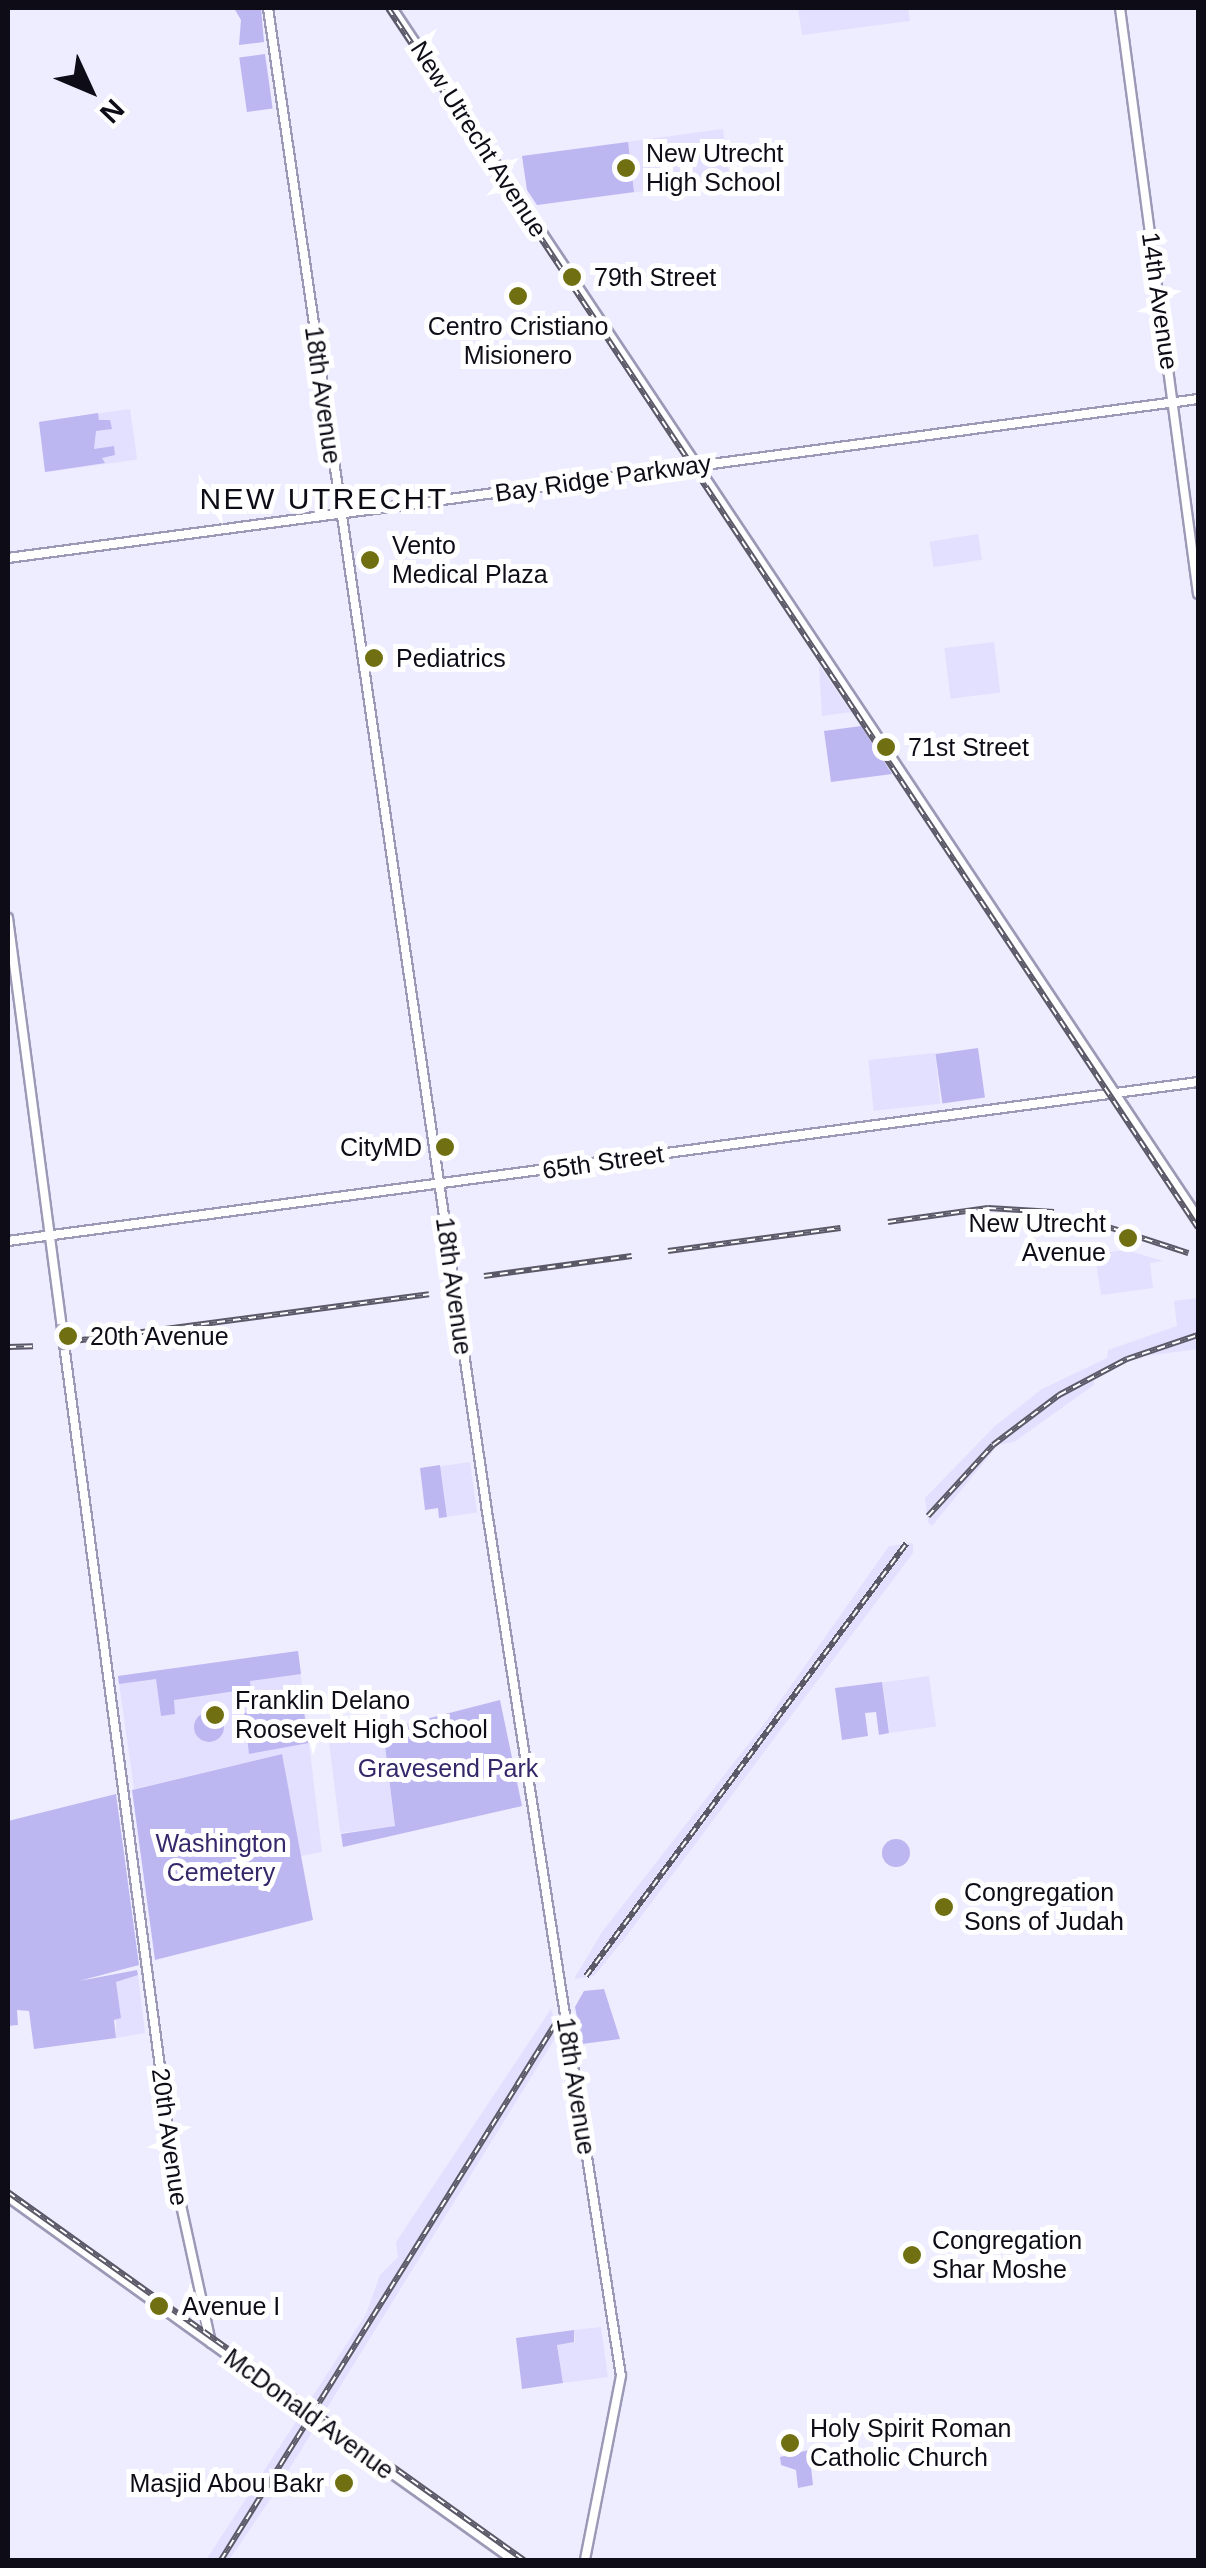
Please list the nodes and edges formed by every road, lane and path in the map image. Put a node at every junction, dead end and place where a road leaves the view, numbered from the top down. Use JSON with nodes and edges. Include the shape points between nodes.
{"nodes":[{"id":1,"x":268,"y":8,"type":"edge"},
{"id":2,"x":392,"y":8,"type":"edge"},
{"id":3,"x":1120,"y":8,"type":"edge"},
{"id":4,"x":1198,"y":399,"type":"edge"},
{"id":5,"x":1173,"y":402,"type":"junction"},
{"id":6,"x":696,"y":466,"type":"junction"},
{"id":7,"x":340,"y":514,"type":"junction"},
{"id":8,"x":8,"y":558,"type":"edge"},
{"id":9,"x":1198,"y":594,"type":"edge"},
{"id":10,"x":8,"y":918,"type":"edge"},
{"id":11,"x":1198,"y":1082,"type":"edge"},
{"id":12,"x":1118,"y":1094,"type":"junction"},
{"id":13,"x":439,"y":1184,"type":"junction"},
{"id":14,"x":1198,"y":1218,"type":"edge"},
{"id":15,"x":49,"y":1236,"type":"junction"},
{"id":16,"x":8,"y":1241,"type":"edge"},
{"id":17,"x":8,"y":2197,"type":"edge"},
{"id":18,"x":211,"y":2343,"type":"junction"},
{"id":19,"x":513,"y":2560,"type":"edge"},
{"id":20,"x":586,"y":2560,"type":"edge"}],
"edges":[{"from":1,"to":7,"type":"street","name":"18th Avenue"},
{"from":2,"to":6,"type":"street","name":"New Utrecht Avenue"},
{"from":3,"to":5,"type":"street","name":"14th Avenue"},
{"from":4,"to":5,"type":"street","name":"Bay Ridge Parkway"},
{"from":5,"to":6,"type":"street","name":"Bay Ridge Parkway"},
{"from":5,"to":9,"type":"street","name":"14th Avenue"},
{"from":6,"to":7,"type":"street","name":"Bay Ridge Parkway"},
{"from":6,"to":12,"type":"street","name":"New Utrecht Avenue"},
{"from":7,"to":8,"type":"street","name":"Bay Ridge Parkway"},
{"from":7,"to":13,"type":"street","name":"18th Avenue"},
{"from":10,"to":15,"type":"street","name":"20th Avenue"},
{"from":11,"to":12,"type":"street","name":"65th Street"},
{"from":12,"to":13,"type":"street","name":"65th Street"},
{"from":12,"to":14,"type":"street","name":"New Utrecht Avenue"},
{"from":13,"to":15,"type":"street","name":"65th Street"},
{"from":13,"to":20,"type":"street","name":"18th Avenue","via":[[621,2376]]},
{"from":15,"to":16,"type":"street","name":"65th Street"},
{"from":15,"to":18,"type":"street","name":"20th Avenue","bridge":true,"via":[[174,2173]]},
{"from":17,"to":18,"type":"street","name":"McDonald Avenue"},
{"from":18,"to":19,"type":"street","name":"McDonald Avenue","bridge":true}]}
